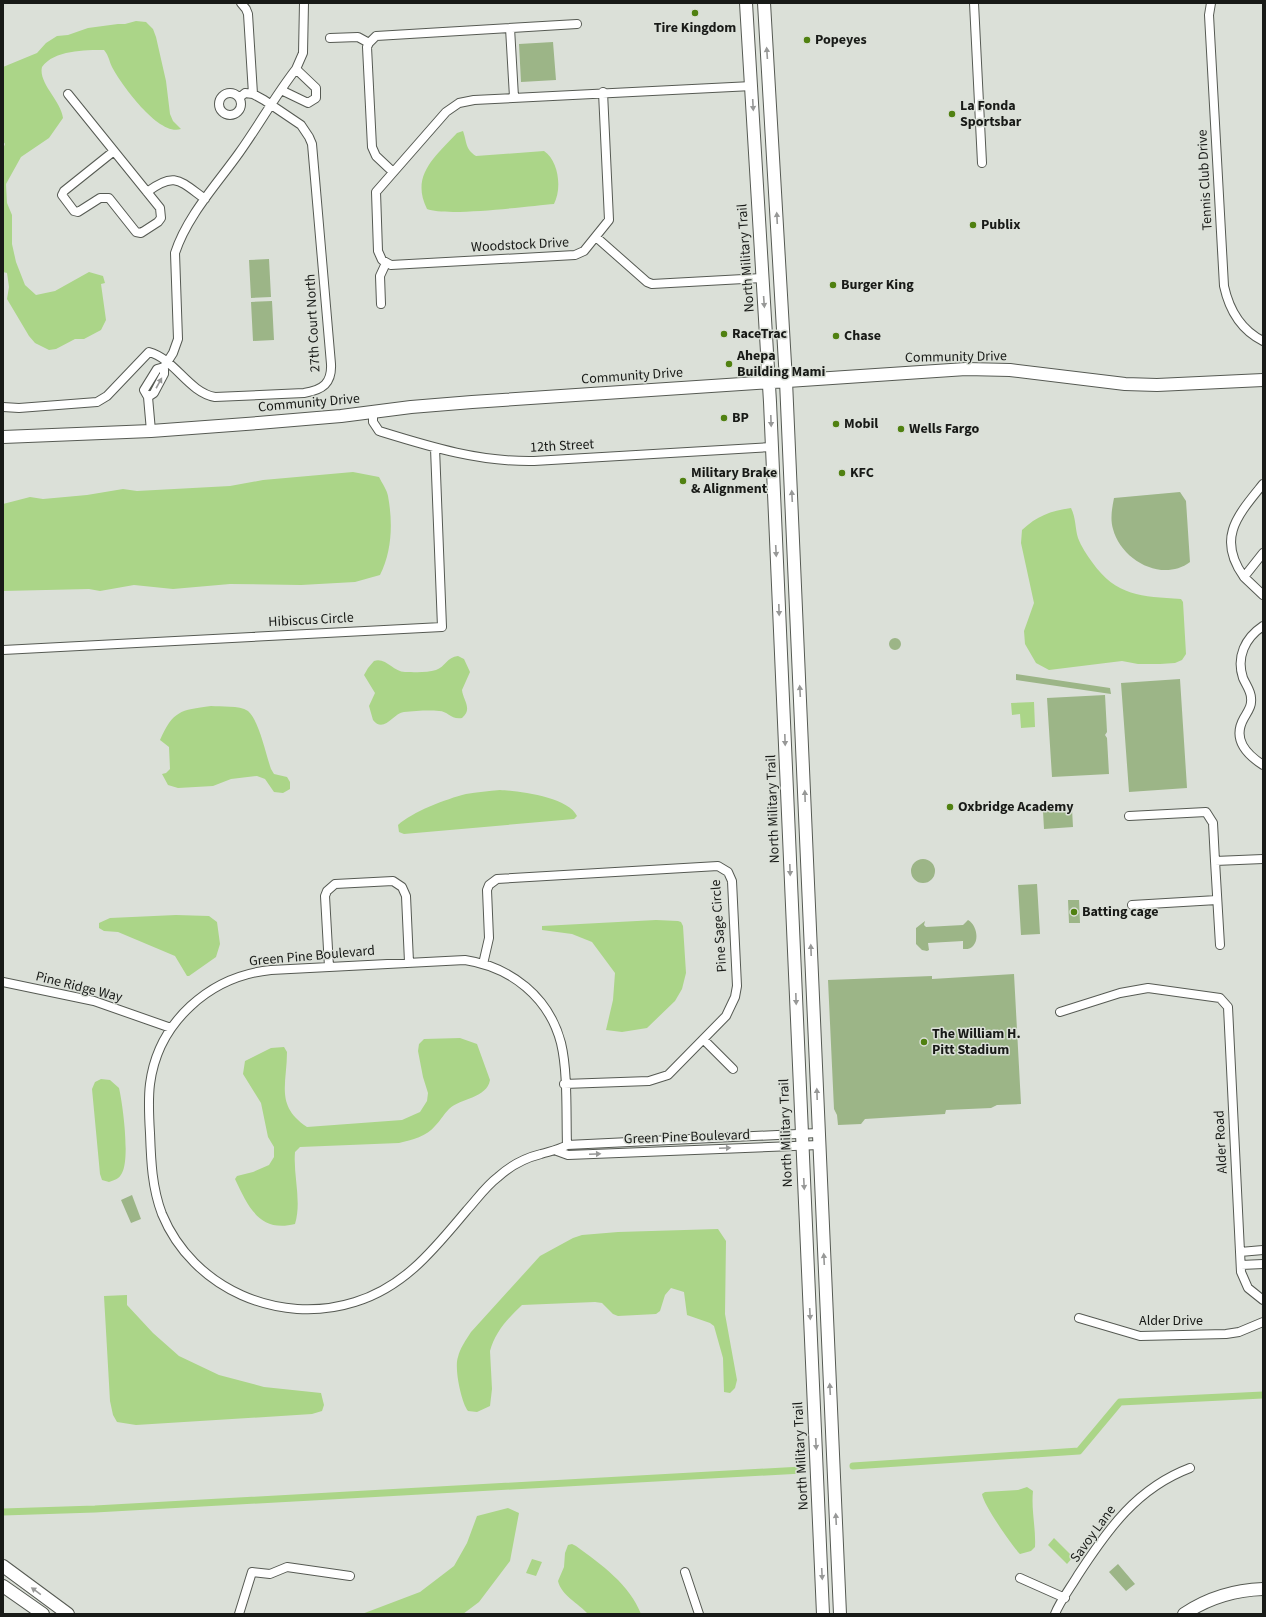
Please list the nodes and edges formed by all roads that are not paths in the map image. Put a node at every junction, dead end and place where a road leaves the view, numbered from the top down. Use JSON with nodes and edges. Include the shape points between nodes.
{"nodes":[{"id":1,"x":241,"y":3,"type":"edge"},
{"id":2,"x":304,"y":3,"type":"edge"},
{"id":3,"x":746,"y":3,"type":"edge"},
{"id":4,"x":764,"y":3,"type":"edge"},
{"id":5,"x":974,"y":3,"type":"edge"},
{"id":6,"x":1211,"y":3,"type":"edge"},
{"id":7,"x":577,"y":24,"type":"dead end"},
{"id":8,"x":510,"y":28,"type":"junction"},
{"id":9,"x":330,"y":38,"type":"dead end"},
{"id":10,"x":369,"y":42,"type":"junction"},
{"id":11,"x":750,"y":66,"type":"junction"},
{"id":12,"x":296,"y":70,"type":"junction"},
{"id":13,"x":769,"y":83,"type":"junction"},
{"id":14,"x":752,"y":86,"type":"junction"},
{"id":15,"x":281,"y":90,"type":"junction"},
{"id":16,"x":603,"y":92,"type":"junction"},
{"id":17,"x":68,"y":94,"type":"dead end"},
{"id":18,"x":256,"y":96,"type":"junction"},
{"id":19,"x":514,"y":97,"type":"junction"},
{"id":20,"x":239,"y":98,"type":"dead end"},
{"id":21,"x":771,"y":105,"type":"junction"},
{"id":22,"x":270,"y":106,"type":"junction"},
{"id":23,"x":114,"y":151,"type":"junction"},
{"id":24,"x":982,"y":163,"type":"dead end"},
{"id":25,"x":393,"y":172,"type":"junction"},
{"id":26,"x":147,"y":192,"type":"junction"},
{"id":27,"x":205,"y":199,"type":"junction"},
{"id":28,"x":596,"y":237,"type":"junction"},
{"id":29,"x":386,"y":263,"type":"junction"},
{"id":30,"x":762,"y":278,"type":"junction"},
{"id":31,"x":381,"y":304,"type":"dead end"},
{"id":32,"x":1263,"y":341,"type":"edge"},
{"id":33,"x":165,"y":364,"type":"junction"},
{"id":34,"x":1263,"y":380,"type":"edge"},
{"id":35,"x":786,"y":381,"type":"junction"},
{"id":36,"x":769,"y":382,"type":"junction"},
{"id":37,"x":3,"y":407,"type":"edge"},
{"id":38,"x":373,"y":412,"type":"junction"},
{"id":39,"x":151,"y":431,"type":"junction"},
{"id":40,"x":3,"y":437,"type":"edge"},
{"id":41,"x":772,"y":447,"type":"junction"},
{"id":42,"x":435,"y":448,"type":"junction"},
{"id":43,"x":1263,"y":484,"type":"edge"},
{"id":44,"x":1263,"y":554,"type":"edge"},
{"id":45,"x":1244,"y":577,"type":"junction"},
{"id":46,"x":1263,"y":594,"type":"edge"},
{"id":47,"x":1263,"y":626,"type":"edge"},
{"id":48,"x":3,"y":650,"type":"edge"},
{"id":49,"x":803,"y":758,"type":"junction"},
{"id":50,"x":785,"y":759,"type":"junction"},
{"id":51,"x":1263,"y":765,"type":"edge"},
{"id":52,"x":1129,"y":816,"type":"dead end"},
{"id":53,"x":1263,"y":859,"type":"edge"},
{"id":54,"x":1215,"y":861,"type":"junction"},
{"id":55,"x":1217,"y":900,"type":"junction"},
{"id":56,"x":1132,"y":905,"type":"dead end"},
{"id":57,"x":1220,"y":945,"type":"dead end"},
{"id":58,"x":409,"y":962,"type":"junction"},
{"id":59,"x":483,"y":964,"type":"junction"},
{"id":60,"x":329,"y":967,"type":"junction"},
{"id":61,"x":3,"y":982,"type":"edge"},
{"id":62,"x":1060,"y":1012,"type":"dead end"},
{"id":63,"x":171,"y":1028,"type":"junction"},
{"id":64,"x":704,"y":1040,"type":"junction"},
{"id":65,"x":733,"y":1069,"type":"dead end"},
{"id":66,"x":564,"y":1084,"type":"junction"},
{"id":67,"x":819,"y":1139,"type":"junction"},
{"id":68,"x":802,"y":1140,"type":"junction"},
{"id":69,"x":567,"y":1145,"type":"junction"},
{"id":70,"x":557,"y":1151,"type":"junction"},
{"id":71,"x":1263,"y":1250,"type":"edge"},
{"id":72,"x":1240,"y":1254,"type":"junction"},
{"id":73,"x":1263,"y":1255,"type":"edge"},
{"id":74,"x":1263,"y":1264,"type":"edge"},
{"id":75,"x":1241,"y":1265,"type":"junction"},
{"id":76,"x":1263,"y":1300,"type":"edge"},
{"id":77,"x":1078,"y":1318,"type":"dead end"},
{"id":78,"x":1263,"y":1322,"type":"edge"},
{"id":79,"x":1190,"y":1468,"type":"dead end"},
{"id":80,"x":3,"y":1566,"type":"edge"},
{"id":81,"x":685,"y":1572,"type":"dead end"},
{"id":82,"x":350,"y":1576,"type":"dead end"},
{"id":83,"x":1020,"y":1578,"type":"dead end"},
{"id":84,"x":3,"y":1586,"type":"edge"},
{"id":85,"x":1263,"y":1589,"type":"edge"},
{"id":86,"x":1065,"y":1598,"type":"junction"},
{"id":87,"x":1061,"y":1610,"type":"edge"},
{"id":88,"x":43,"y":1614,"type":"edge"},
{"id":89,"x":68,"y":1614,"type":"edge"},
{"id":90,"x":239,"y":1614,"type":"edge"},
{"id":91,"x":699,"y":1614,"type":"edge"},
{"id":92,"x":823,"y":1614,"type":"edge"},
{"id":93,"x":840,"y":1614,"type":"edge"},
{"id":94,"x":1054,"y":1614,"type":"edge"},
{"id":95,"x":1184,"y":1614,"type":"edge"}],
"edges":[{"from":1,"to":18,"type":"street","via":[[248,14]]},
{"from":2,"to":12,"type":"street","via":[[303,53]]},
{"from":3,"to":11,"type":"main road","name":"North Military Trail"},
{"from":13,"to":4,"type":"main road","one_way":true},
{"from":5,"to":24,"type":"street"},
{"from":6,"to":32,"type":"street","name":"Tennis Club Drive","via":[[1224,286],[1228,302],[1236,317],[1250,333]]},
{"from":7,"to":8,"type":"street"},
{"from":8,"to":10,"type":"street","via":[[381,35]]},
{"from":8,"to":19,"type":"street"},
{"from":9,"to":10,"type":"street","via":[[358,37]]},
{"from":10,"to":25,"type":"street","via":[[367,54],[372,147],[376,156]]},
{"from":11,"to":13,"type":"main road","via":[[760,78]]},
{"from":11,"to":14,"type":"main road","name":"North Military Trail"},
{"from":12,"to":15,"type":"street"},
{"from":12,"to":15,"type":"street","via":[[316,88],[316,98],[308,103]]},
{"from":13,"to":21,"type":"main road"},
{"from":14,"to":16,"type":"street"},
{"from":14,"to":21,"type":"main road","via":[[763,92]]},
{"from":14,"to":30,"type":"main road","name":"North Military Trail","one_way":true},
{"from":15,"to":22,"type":"street"},
{"from":16,"to":19,"type":"street"},
{"from":16,"to":28,"type":"street","name":"Woodstock Drive","via":[[610,215],[607,225]]},
{"from":17,"to":23,"type":"street"},
{"from":18,"to":20,"type":"street","via":[[245,93]]},
{"from":18,"to":22,"type":"street","name":"27th Court North"},
{"from":19,"to":25,"type":"street","via":[[469,100],[454,106]]},
{"from":35,"to":21,"type":"main road","one_way":true},
{"from":22,"to":27,"type":"street"},
{"from":22,"to":33,"type":"street","name":"27th Court North","via":[[300,125],[312,144],[331,364],[329,379],[326,385],[313,392],[215,397],[202,393]]},
{"from":23,"to":26,"type":"street"},
{"from":23,"to":26,"type":"street","via":[[64,191],[64,200],[78,212],[100,198],[109,198],[136,232],[141,233],[161,218],[160,208]]},
{"from":25,"to":29,"type":"street","via":[[379,187],[375,196],[378,250]]},
{"from":26,"to":27,"type":"street","via":[[162,182],[178,180]]},
{"from":27,"to":33,"type":"street","via":[[175,253],[178,339],[173,353]]},
{"from":28,"to":29,"type":"street","name":"Woodstock Drive","via":[[584,251],[575,255],[390,265]]},
{"from":28,"to":30,"type":"street","via":[[652,284]]},
{"from":29,"to":31,"type":"street","via":[[380,276]]},
{"from":30,"to":36,"type":"main road","name":"North Military Trail","one_way":true},
{"from":33,"to":37,"type":"street","name":"27th Court North","via":[[149,352],[107,396],[92,403]]},
{"from":33,"to":39,"type":"street","via":[[164,374],[154,393],[148,397]]},
{"from":34,"to":35,"type":"main road","name":"Community Drive","via":[[1125,384],[1010,370],[966,369]]},
{"from":35,"to":36,"type":"main road","name":"Community Drive"},
{"from":49,"to":35,"type":"main road","one_way":true},
{"from":36,"to":38,"type":"main road","name":"Community Drive","via":[[411,406]]},
{"from":36,"to":41,"type":"main road","name":"North Military Trail","one_way":true},
{"from":38,"to":39,"type":"main road","name":"Community Drive"},
{"from":38,"to":42,"type":"street","name":"12th Street","via":[[373,422],[379,431]]},
{"from":39,"to":40,"type":"main road","name":"Community Drive"},
{"from":41,"to":42,"type":"street","name":"12th Street","via":[[518,461],[476,458]]},
{"from":41,"to":50,"type":"main road","name":"North Military Trail","one_way":true},
{"from":42,"to":48,"type":"street","name":"Hibiscus Circle","via":[[442,627]]},
{"from":43,"to":45,"type":"street","via":[[1238,515],[1232,531],[1236,566]]},
{"from":44,"to":45,"type":"street"},
{"from":45,"to":46,"type":"street"},
{"from":47,"to":51,"type":"street","via":[[1246,642],[1242,652],[1242,674],[1251,705],[1241,723],[1239,734],[1241,744],[1247,753]]},
{"from":49,"to":50,"type":"main road"},
{"from":67,"to":49,"type":"main road","one_way":true},
{"from":50,"to":68,"type":"main road","name":"North Military Trail","one_way":true},
{"from":52,"to":54,"type":"street","via":[[1206,812],[1213,823]]},
{"from":53,"to":54,"type":"street"},
{"from":54,"to":55,"type":"street"},
{"from":55,"to":56,"type":"street"},
{"from":55,"to":57,"type":"street"},
{"from":58,"to":59,"type":"street","name":"Green Pine Boulevard","via":[[455,960]]},
{"from":58,"to":60,"type":"street","name":"Green Pine Boulevard"},
{"from":58,"to":60,"type":"street","via":[[406,896],[402,887],[393,881],[340,884],[331,887],[326,896]]},
{"from":59,"to":64,"type":"street","name":"Pine Sage Circle","via":[[489,938],[487,890],[497,879],[718,866],[728,872],[732,881],[737,986],[726,1016]]},
{"from":59,"to":66,"type":"street","name":"Green Pine Boulevard","via":[[520,982],[545,1007],[561,1044]]},
{"from":60,"to":63,"type":"street","name":"Green Pine Boulevard","via":[[262,971],[225,982],[193,1003]]},
{"from":61,"to":63,"type":"street","name":"Pine Ridge Way","via":[[94,1001]]},
{"from":62,"to":72,"type":"street","name":"Alder Road","via":[[1120,993],[1148,988],[1220,998],[1228,1007]]},
{"from":63,"to":70,"type":"street","name":"Green Pine Boulevard","via":[[156,1058],[150,1084],[151,1168],[156,1197],[170,1230],[191,1259],[218,1283],[255,1302],[290,1310],[308,1310],[345,1305],[373,1296],[415,1269],[509,1168],[527,1158]]},
{"from":64,"to":65,"type":"street"},
{"from":64,"to":66,"type":"street","name":"Pine Sage Circle","via":[[672,1072],[659,1079]]},
{"from":66,"to":69,"type":"street","name":"Green Pine Boulevard"},
{"from":67,"to":68,"type":"street","name":"Green Pine Boulevard"},
{"from":67,"to":68,"type":"street","name":"Green Pine Boulevard"},
{"from":93,"to":67,"type":"main road","one_way":true},
{"from":68,"to":69,"type":"street","name":"Green Pine Boulevard"},
{"from":70,"to":68,"type":"street","name":"Green Pine Boulevard","one_way":true,"via":[[568,1155]]},
{"from":68,"to":92,"type":"main road","name":"North Military Trail","one_way":true},
{"from":69,"to":70,"type":"street","name":"Green Pine Boulevard"},
{"from":71,"to":72,"type":"street"},
{"from":72,"to":73,"type":"street"},
{"from":72,"to":75,"type":"street"},
{"from":74,"to":75,"type":"street"},
{"from":75,"to":76,"type":"street","via":[[1241,1272],[1248,1288]]},
{"from":77,"to":78,"type":"street","name":"Alder Drive","via":[[1140,1336],[1226,1334],[1239,1332]]},
{"from":79,"to":86,"type":"street","name":"Savoy Lane","via":[[1153,1487],[1122,1513],[1101,1539]]},
{"from":89,"to":80,"type":"main road","one_way":true},
{"from":81,"to":91,"type":"street"},
{"from":82,"to":90,"type":"street","via":[[286,1567],[270,1574],[252,1572]]},
{"from":83,"to":86,"type":"street"},
{"from":84,"to":88,"type":"main road"},
{"from":85,"to":95,"type":"main road","via":[[1245,1590],[1217,1597]]},
{"from":86,"to":87,"type":"street","name":"Savoy Lane"},
{"from":87,"to":94,"type":"street","name":"Savoy Lane"}]}
